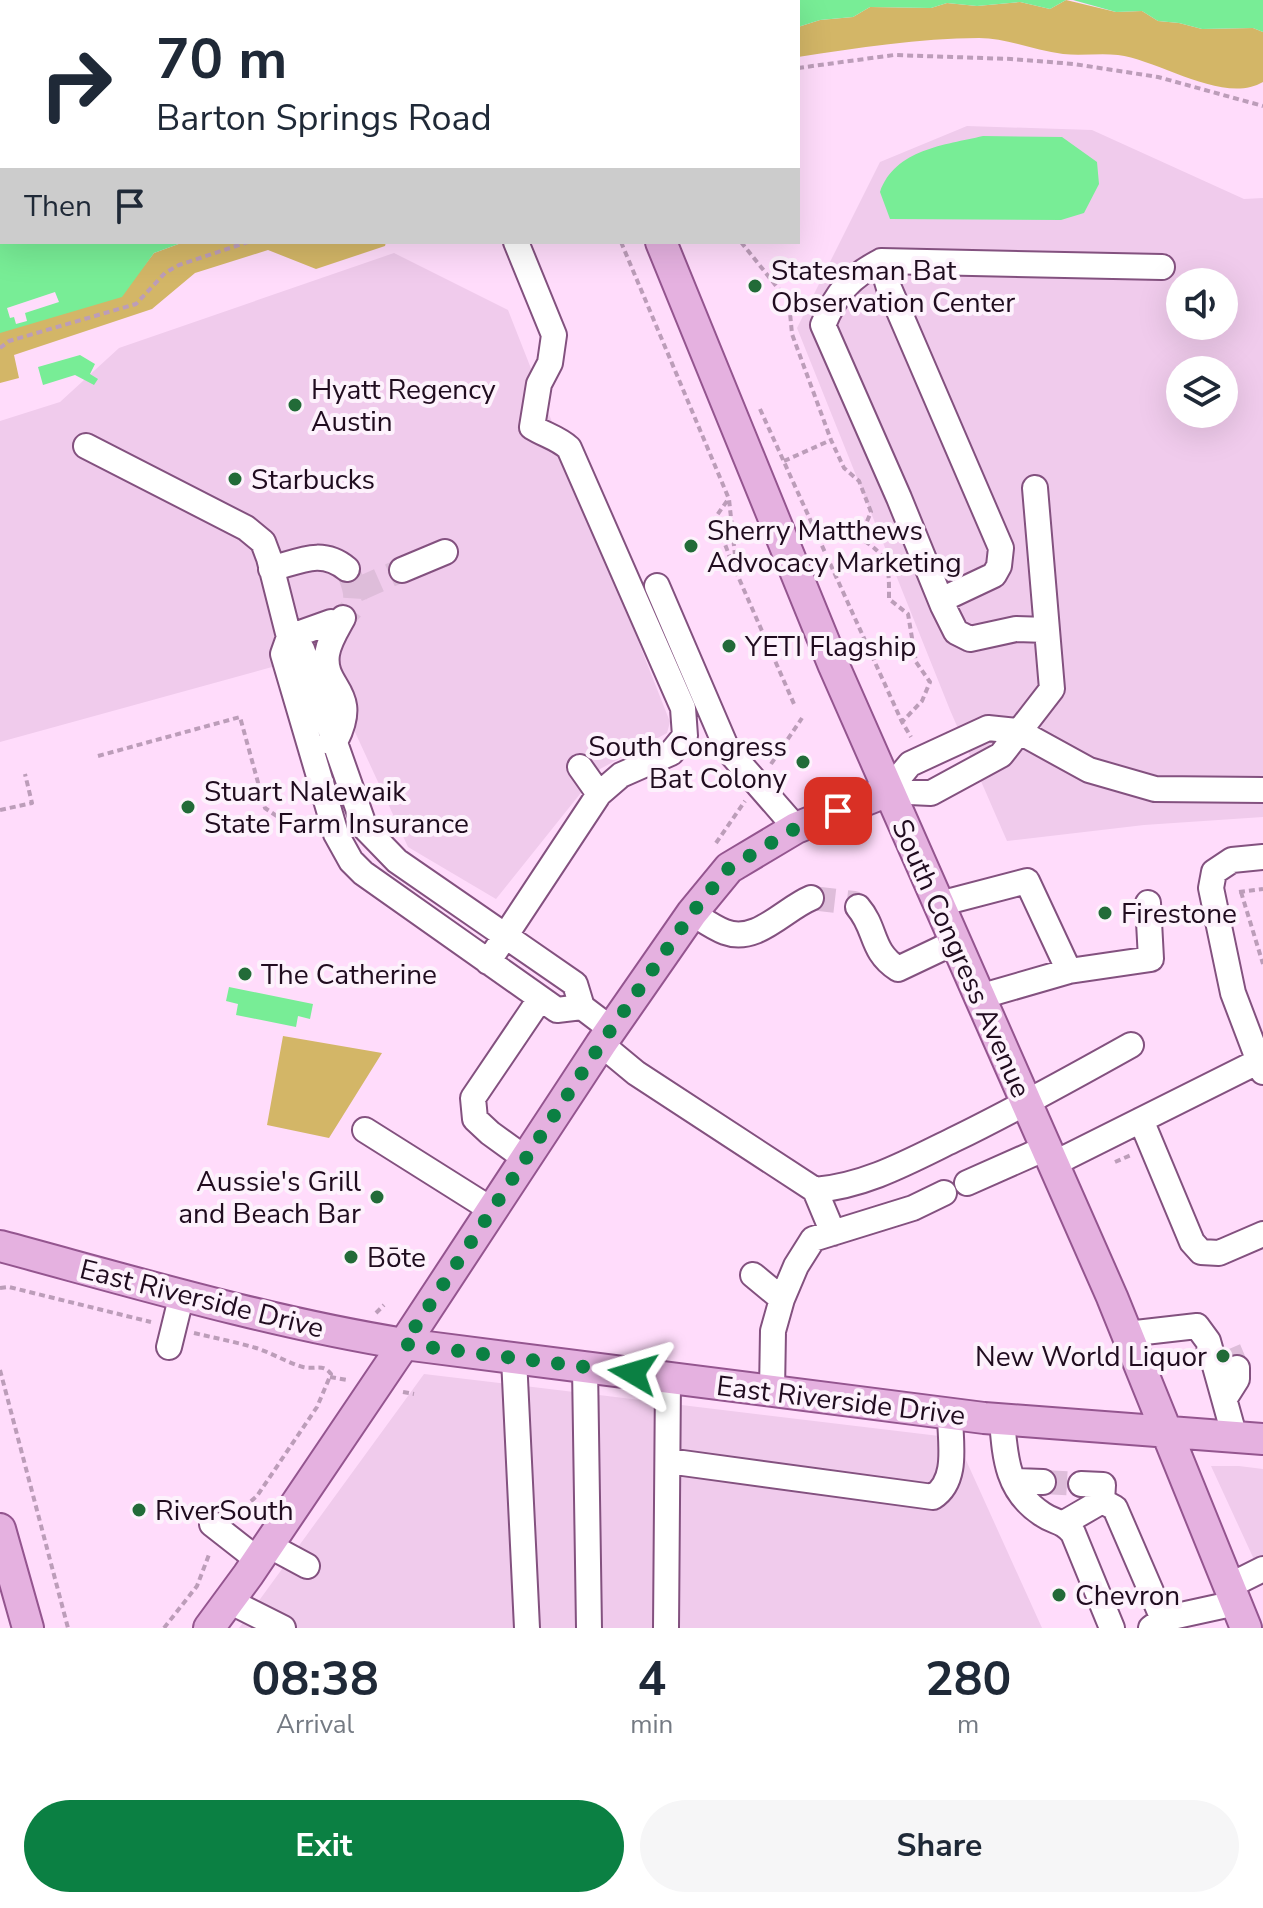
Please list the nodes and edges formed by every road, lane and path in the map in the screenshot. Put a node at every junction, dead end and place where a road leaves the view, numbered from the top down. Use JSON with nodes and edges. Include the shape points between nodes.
{"nodes":[{"id":1,"x":800,"y":68,"type":"edge"},
{"id":2,"x":1263,"y":106,"type":"edge"},
{"id":3,"x":242,"y":244,"type":"edge"},
{"id":4,"x":517,"y":244,"type":"edge"},
{"id":5,"x":622,"y":244,"type":"edge"},
{"id":6,"x":662,"y":244,"type":"edge"},
{"id":7,"x":743,"y":244,"type":"edge"},
{"id":8,"x":881,"y":261,"type":"junction"},
{"id":9,"x":1162,"y":267,"type":"dead end"},
{"id":10,"x":0,"y":348,"type":"edge"},
{"id":11,"x":758,"y":404,"type":"dead end"},
{"id":12,"x":831,"y":440,"type":"junction"},
{"id":13,"x":86,"y":446,"type":"dead end"},
{"id":14,"x":784,"y":461,"type":"junction"},
{"id":15,"x":1035,"y":488,"type":"dead end"},
{"id":16,"x":729,"y":499,"type":"junction"},
{"id":17,"x":445,"y":552,"type":"dead end"},
{"id":18,"x":271,"y":569,"type":"junction"},
{"id":19,"x":347,"y":569,"type":"tunnel mouth"},
{"id":20,"x":402,"y":570,"type":"tunnel mouth"},
{"id":21,"x":737,"y":574,"type":"junction"},
{"id":22,"x":657,"y":586,"type":"dead end"},
{"id":23,"x":941,"y":600,"type":"junction"},
{"id":24,"x":1047,"y":630,"type":"junction"},
{"id":25,"x":289,"y":637,"type":"junction"},
{"id":26,"x":794,"y":704,"type":"dead end"},
{"id":27,"x":802,"y":718,"type":"dead end"},
{"id":28,"x":902,"y":722,"type":"junction"},
{"id":29,"x":1018,"y":731,"type":"junction"},
{"id":30,"x":911,"y":737,"type":"dead end"},
{"id":31,"x":336,"y":740,"type":"junction"},
{"id":32,"x":311,"y":749,"type":"junction"},
{"id":33,"x":98,"y":756,"type":"dead end"},
{"id":34,"x":580,"y":767,"type":"dead end"},
{"id":35,"x":25,"y":774,"type":"dead end"},
{"id":36,"x":758,"y":783,"type":"junction"},
{"id":37,"x":1263,"y":790,"type":"edge"},
{"id":38,"x":888,"y":791,"type":"junction"},
{"id":39,"x":599,"y":794,"type":"junction"},
{"id":40,"x":0,"y":810,"type":"edge"},
{"id":41,"x":289,"y":816,"type":"dead end"},
{"id":42,"x":796,"y":828,"type":"junction"},
{"id":43,"x":366,"y":830,"type":"junction"},
{"id":44,"x":342,"y":846,"type":"junction"},
{"id":45,"x":709,"y":854,"type":"dead end"},
{"id":46,"x":1263,"y":857,"type":"edge"},
{"id":47,"x":1241,"y":892,"type":"dead end"},
{"id":48,"x":811,"y":898,"type":"tunnel mouth"},
{"id":49,"x":1148,"y":903,"type":"dead end"},
{"id":50,"x":939,"y":904,"type":"junction"},
{"id":51,"x":858,"y":907,"type":"dead end"},
{"id":52,"x":692,"y":913,"type":"junction"},
{"id":53,"x":505,"y":936,"type":"junction"},
{"id":54,"x":955,"y":942,"type":"junction"},
{"id":55,"x":488,"y":962,"type":"junction"},
{"id":56,"x":1263,"y":964,"type":"edge"},
{"id":57,"x":1069,"y":971,"type":"junction"},
{"id":58,"x":979,"y":997,"type":"junction"},
{"id":59,"x":540,"y":999,"type":"junction"},
{"id":60,"x":582,"y":1007,"type":"junction"},
{"id":61,"x":606,"y":1036,"type":"junction"},
{"id":62,"x":1131,"y":1045,"type":"dead end"},
{"id":63,"x":1261,"y":1066,"type":"edge"},
{"id":64,"x":1026,"y":1104,"type":"junction"},
{"id":65,"x":1141,"y":1120,"type":"junction"},
{"id":66,"x":365,"y":1130,"type":"dead end"},
{"id":67,"x":1132,"y":1154,"type":"dead end"},
{"id":68,"x":1049,"y":1156,"type":"junction"},
{"id":69,"x":526,"y":1159,"type":"junction"},
{"id":70,"x":1115,"y":1162,"type":"dead end"},
{"id":71,"x":967,"y":1183,"type":"dead end"},
{"id":72,"x":815,"y":1190,"type":"junction"},
{"id":73,"x":944,"y":1193,"type":"dead end"},
{"id":74,"x":492,"y":1210,"type":"junction"},
{"id":75,"x":833,"y":1233,"type":"junction"},
{"id":76,"x":1263,"y":1234,"type":"edge"},
{"id":77,"x":0,"y":1246,"type":"edge"},
{"id":78,"x":753,"y":1275,"type":"dead end"},
{"id":79,"x":0,"y":1288,"type":"edge"},
{"id":80,"x":182,"y":1294,"type":"junction"},
{"id":81,"x":782,"y":1299,"type":"junction"},
{"id":82,"x":190,"y":1332,"type":"dead end"},
{"id":83,"x":1127,"y":1334,"type":"junction"},
{"id":84,"x":165,"y":1336,"type":"joint"},
{"id":85,"x":404,"y":1344,"type":"junction"},
{"id":86,"x":1225,"y":1353,"type":"junction"},
{"id":87,"x":514,"y":1358,"type":"junction"},
{"id":88,"x":585,"y":1367,"type":"junction"},
{"id":89,"x":0,"y":1370,"type":"edge"},
{"id":90,"x":668,"y":1378,"type":"junction"},
{"id":91,"x":772,"y":1391,"type":"junction"},
{"id":92,"x":1225,"y":1398,"type":"junction"},
{"id":93,"x":950,"y":1414,"type":"junction"},
{"id":94,"x":1002,"y":1420,"type":"junction"},
{"id":95,"x":1169,"y":1434,"type":"junction"},
{"id":96,"x":1249,"y":1438,"type":"edge"},
{"id":97,"x":668,"y":1461,"type":"junction"},
{"id":98,"x":1014,"y":1481,"type":"junction"},
{"id":99,"x":1043,"y":1482,"type":"tunnel mouth"},
{"id":100,"x":1081,"y":1484,"type":"tunnel mouth"},
{"id":101,"x":1102,"y":1501,"type":"junction"},
{"id":102,"x":1064,"y":1523,"type":"junction"},
{"id":103,"x":0,"y":1529,"type":"edge"},
{"id":104,"x":217,"y":1530,"type":"junction"},
{"id":105,"x":263,"y":1553,"type":"junction"},
{"id":106,"x":307,"y":1566,"type":"dead end"},
{"id":107,"x":1263,"y":1569,"type":"edge"},
{"id":108,"x":229,"y":1601,"type":"junction"},
{"id":109,"x":1237,"y":1606,"type":"edge"},
{"id":110,"x":1157,"y":1624,"type":"edge"},
{"id":111,"x":28,"y":1628,"type":"edge"},
{"id":112,"x":68,"y":1628,"type":"edge"},
{"id":113,"x":164,"y":1628,"type":"edge"},
{"id":114,"x":209,"y":1628,"type":"edge"},
{"id":115,"x":283,"y":1628,"type":"edge"},
{"id":116,"x":527,"y":1628,"type":"edge"},
{"id":117,"x":589,"y":1628,"type":"edge"},
{"id":118,"x":666,"y":1628,"type":"edge"},
{"id":119,"x":1112,"y":1628,"type":"edge"}],
"edges":[{"from":1,"to":2,"type":"path","via":[[894,55],[1074,64],[1158,77]]},
{"from":3,"to":10,"type":"path","via":[[179,265],[136,304]]},
{"from":4,"to":39,"type":"street","via":[[554,335],[532,427],[569,448],[624,552],[683,708],[685,736],[671,753],[621,775]]},
{"from":5,"to":16,"type":"path"},
{"from":6,"to":38,"type":"main road","name":"South Congress Avenue"},
{"from":7,"to":12,"type":"path","via":[[789,302],[792,334]]},
{"from":8,"to":9,"type":"street"},
{"from":8,"to":23,"type":"street","via":[[843,288],[823,325]]},
{"from":8,"to":23,"type":"street","via":[[1001,548],[994,575]]},
{"from":11,"to":14,"type":"path"},
{"from":12,"to":14,"type":"path"},
{"from":12,"to":28,"type":"path","via":[[844,468],[859,481],[871,512],[860,538],[889,564],[889,599],[908,614],[916,662],[930,682],[922,701]]},
{"from":13,"to":18,"type":"street","via":[[246,528],[263,542]]},
{"from":14,"to":28,"type":"path"},
{"from":15,"to":24,"type":"street"},
{"from":16,"to":21,"type":"path"},
{"from":16,"to":21,"type":"path","via":[[715,518]]},
{"from":17,"to":20,"type":"street"},
{"from":18,"to":19,"type":"street","via":[[328,557]]},
{"from":18,"to":25,"type":"street"},
{"from":21,"to":26,"type":"path"},
{"from":22,"to":36,"type":"street","via":[[727,749]]},
{"from":23,"to":24,"type":"street","via":[[956,632],[970,639],[1016,629]]},
{"from":24,"to":29,"type":"street","via":[[1052,689]]},
{"from":25,"to":31,"type":"street","via":[[302,649]]},
{"from":25,"to":31,"type":"street","via":[[337,620],[327,653],[344,703]]},
{"from":25,"to":32,"type":"street","via":[[283,654]]},
{"from":27,"to":36,"type":"path"},
{"from":28,"to":30,"type":"path"},
{"from":29,"to":37,"type":"street","via":[[1089,770],[1155,789]]},
{"from":29,"to":38,"type":"street","via":[[988,728],[938,751],[910,764]]},
{"from":29,"to":38,"type":"street","via":[[1001,755],[931,793]]},
{"from":31,"to":32,"type":"street"},
{"from":31,"to":43,"type":"street"},
{"from":32,"to":44,"type":"street"},
{"from":33,"to":41,"type":"path","via":[[240,717],[265,808],[278,817]]},
{"from":34,"to":39,"type":"street"},
{"from":35,"to":40,"type":"path","via":[[32,803]]},
{"from":36,"to":42,"type":"street"},
{"from":36,"to":45,"type":"path"},
{"from":38,"to":42,"type":"main road"},
{"from":38,"to":50,"type":"main road","name":"South Congress Avenue"},
{"from":39,"to":53,"type":"street"},
{"from":42,"to":52,"type":"main road","via":[[729,868]]},
{"from":43,"to":44,"type":"street"},
{"from":43,"to":53,"type":"street","via":[[397,861]]},
{"from":44,"to":55,"type":"street","via":[[363,873]]},
{"from":46,"to":63,"type":"street","via":[[1232,860],[1214,872],[1211,888],[1233,993]]},
{"from":47,"to":56,"type":"path"},
{"from":48,"to":52,"type":"street","via":[[743,935],[728,934]]},
{"from":49,"to":57,"type":"street","via":[[1151,959]]},
{"from":50,"to":54,"type":"main road","name":"South Congress Avenue"},
{"from":50,"to":57,"type":"street","via":[[1027,881]]},
{"from":51,"to":54,"type":"street","via":[[883,959],[898,969]]},
{"from":52,"to":61,"type":"main road"},
{"from":53,"to":55,"type":"street"},
{"from":53,"to":60,"type":"street","via":[[575,984]]},
{"from":54,"to":58,"type":"main road","name":"South Congress Avenue"},
{"from":55,"to":59,"type":"street"},
{"from":57,"to":58,"type":"street"},
{"from":58,"to":64,"type":"main road","name":"South Congress Avenue"},
{"from":59,"to":60,"type":"street","via":[[557,1010]]},
{"from":59,"to":69,"type":"street","via":[[473,1098],[475,1119]]},
{"from":60,"to":61,"type":"street"},
{"from":61,"to":69,"type":"main road"},
{"from":61,"to":72,"type":"street","via":[[682,1116],[783,1183]]},
{"from":62,"to":64,"type":"street"},
{"from":63,"to":65,"type":"street"},
{"from":64,"to":68,"type":"main road","name":"South Congress Avenue"},
{"from":64,"to":72,"type":"street","via":[[870,1179]]},
{"from":65,"to":68,"type":"street"},
{"from":65,"to":76,"type":"street","via":[[1192,1242],[1201,1252],[1219,1253]]},
{"from":66,"to":74,"type":"street"},
{"from":67,"to":70,"type":"path"},
{"from":68,"to":71,"type":"street"},
{"from":68,"to":83,"type":"main road","name":"South Congress Avenue"},
{"from":69,"to":74,"type":"main road"},
{"from":72,"to":75,"type":"street"},
{"from":73,"to":75,"type":"street"},
{"from":74,"to":85,"type":"main road"},
{"from":75,"to":81,"type":"street","via":[[813,1239]]},
{"from":77,"to":80,"type":"main road","name":"East Riverside Drive"},
{"from":78,"to":81,"type":"street"},
{"from":79,"to":84,"type":"path","via":[[54,1297]]},
{"from":80,"to":84,"type":"street"},
{"from":80,"to":85,"type":"main road","name":"East Riverside Drive"},
{"from":81,"to":91,"type":"street","via":[[773,1331]]},
{"from":82,"to":104,"type":"path","via":[[259,1348],[283,1361],[322,1367],[331,1374],[317,1407],[257,1496]]},
{"from":83,"to":86,"type":"street","via":[[1197,1326]]},
{"from":83,"to":95,"type":"main road","name":"South Congress Avenue"},
{"from":85,"to":87,"type":"main road","name":"East Riverside Drive"},
{"from":85,"to":105,"type":"main road"},
{"from":86,"to":92,"type":"street"},
{"from":86,"to":92,"type":"street","via":[[1237,1379]]},
{"from":87,"to":88,"type":"main road","name":"East Riverside Drive"},
{"from":87,"to":116,"type":"street"},
{"from":88,"to":90,"type":"main road","name":"East Riverside Drive"},
{"from":88,"to":117,"type":"street"},
{"from":89,"to":112,"type":"path"},
{"from":90,"to":91,"type":"main road","name":"East Riverside Drive"},
{"from":90,"to":97,"type":"street"},
{"from":91,"to":93,"type":"main road","name":"East Riverside Drive"},
{"from":92,"to":96,"type":"street"},
{"from":93,"to":94,"type":"main road","name":"East Riverside Drive"},
{"from":93,"to":97,"type":"street","via":[[950,1475],[933,1497]]},
{"from":94,"to":95,"type":"main road","name":"East Riverside Drive"},
{"from":94,"to":98,"type":"street","via":[[1006,1467]]},
{"from":95,"to":96,"type":"main road","name":"East Riverside Drive"},
{"from":95,"to":109,"type":"main road","name":"South Congress Avenue"},
{"from":97,"to":118,"type":"street"},
{"from":98,"to":99,"type":"street"},
{"from":98,"to":102,"type":"street","via":[[1029,1506]]},
{"from":100,"to":101,"type":"street","via":[[1103,1485]]},
{"from":101,"to":102,"type":"street"},
{"from":101,"to":110,"type":"street","via":[[1115,1508]]},
{"from":102,"to":119,"type":"street","via":[[1073,1533]]},
{"from":103,"to":111,"type":"main road"},
{"from":104,"to":105,"type":"street"},
{"from":104,"to":113,"type":"path","via":[[197,1586]]},
{"from":105,"to":106,"type":"street"},
{"from":105,"to":108,"type":"main road"},
{"from":107,"to":109,"type":"street"},
{"from":108,"to":114,"type":"main road"},
{"from":108,"to":115,"type":"street"},
{"from":109,"to":110,"type":"street"}]}
